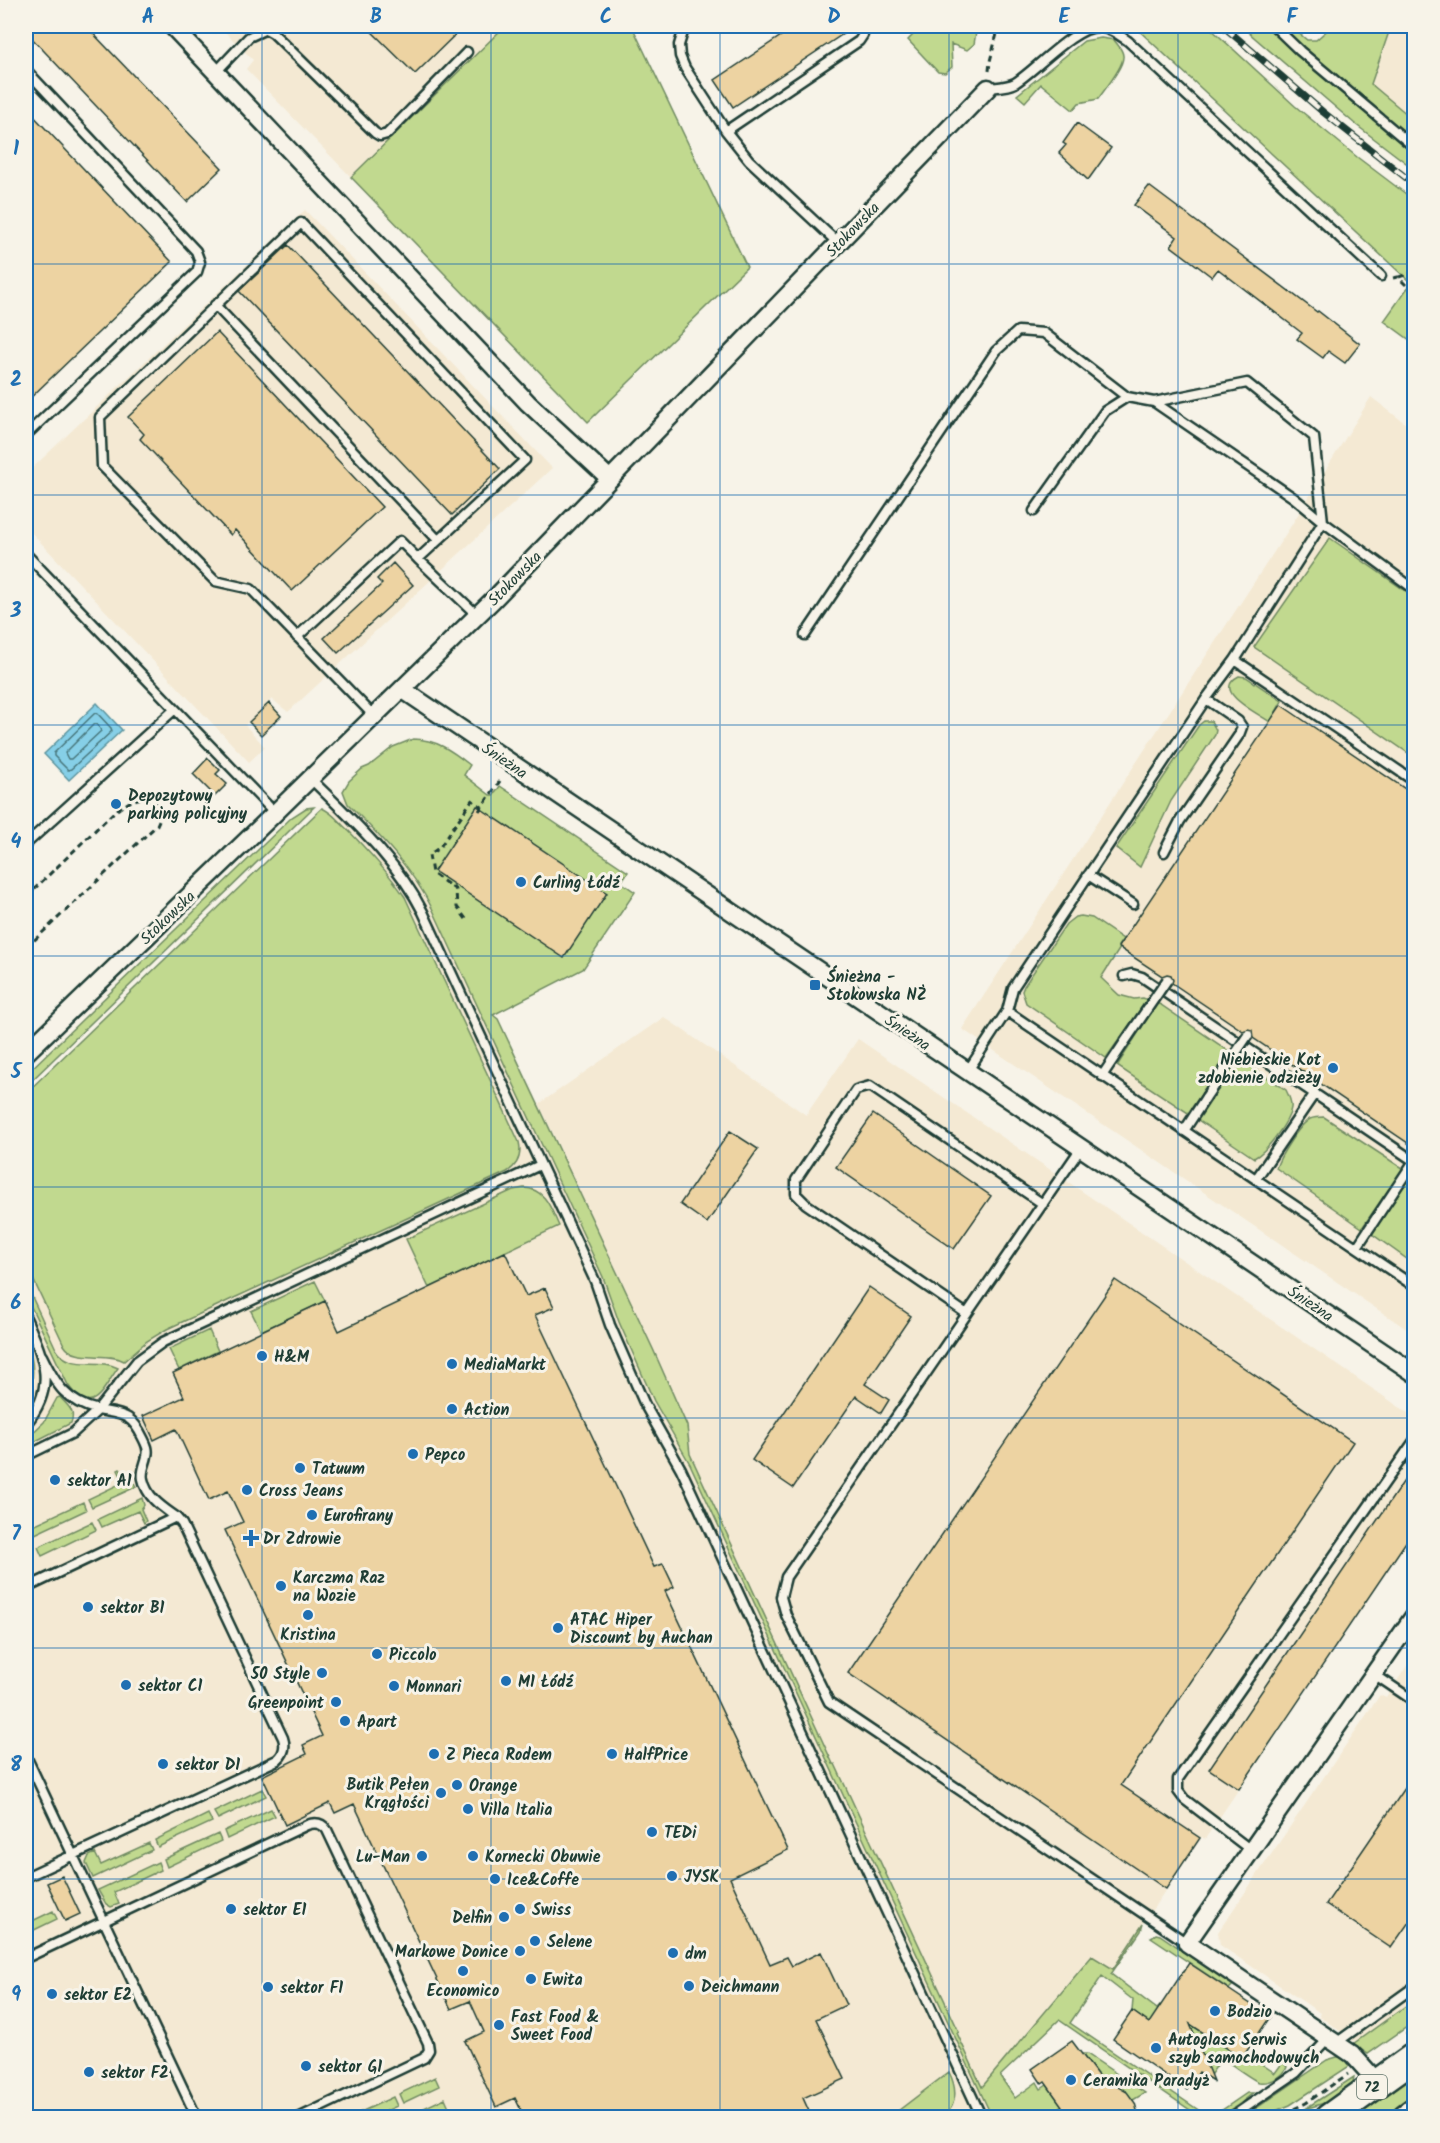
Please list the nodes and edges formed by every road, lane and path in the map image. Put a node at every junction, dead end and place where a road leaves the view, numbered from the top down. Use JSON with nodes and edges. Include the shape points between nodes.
{"nodes":[{"id":1,"x":172,"y":26,"type":"edge"},
{"id":2,"x":690,"y":26,"type":"edge"},
{"id":3,"x":862,"y":26,"type":"edge"},
{"id":4,"x":999,"y":26,"type":"edge"},
{"id":5,"x":1274,"y":26,"type":"edge"},
{"id":6,"x":467,"y":52,"type":"dead end"},
{"id":7,"x":26,"y":70,"type":"edge"},
{"id":8,"x":216,"y":72,"type":"junction"},
{"id":9,"x":988,"y":88,"type":"junction"},
{"id":10,"x":726,"y":130,"type":"junction"},
{"id":11,"x":1414,"y":147,"type":"edge"},
{"id":12,"x":838,"y":243,"type":"junction"},
{"id":13,"x":1414,"y":272,"type":"edge"},
{"id":14,"x":1381,"y":276,"type":"joint"},
{"id":15,"x":1398,"y":278,"type":"junction"},
{"id":16,"x":1414,"y":293,"type":"edge"},
{"id":17,"x":215,"y":305,"type":"junction"},
{"id":18,"x":1127,"y":397,"type":"junction"},
{"id":19,"x":1154,"y":402,"type":"junction"},
{"id":20,"x":26,"y":435,"type":"edge"},
{"id":21,"x":610,"y":479,"type":"junction"},
{"id":22,"x":1034,"y":511,"type":"dead end"},
{"id":23,"x":1323,"y":522,"type":"junction"},
{"id":24,"x":438,"y":540,"type":"junction"},
{"id":25,"x":26,"y":554,"type":"edge"},
{"id":26,"x":418,"y":559,"type":"junction"},
{"id":27,"x":1414,"y":590,"type":"edge"},
{"id":28,"x":477,"y":615,"type":"junction"},
{"id":29,"x":805,"y":635,"type":"dead end"},
{"id":30,"x":297,"y":637,"type":"junction"},
{"id":31,"x":1235,"y":660,"type":"junction"},
{"id":32,"x":402,"y":690,"type":"junction"},
{"id":33,"x":1206,"y":699,"type":"junction"},
{"id":34,"x":175,"y":709,"type":"junction"},
{"id":35,"x":374,"y":716,"type":"junction"},
{"id":36,"x":310,"y":778,"type":"junction"},
{"id":37,"x":500,"y":781,"type":"dead end"},
{"id":38,"x":1414,"y":781,"type":"edge"},
{"id":39,"x":482,"y":807,"type":"junction"},
{"id":40,"x":479,"y":812,"type":"dead end"},
{"id":41,"x":275,"y":813,"type":"junction"},
{"id":42,"x":26,"y":844,"type":"edge"},
{"id":43,"x":1164,"y":852,"type":"dead end"},
{"id":44,"x":1088,"y":875,"type":"junction"},
{"id":45,"x":26,"y":897,"type":"edge"},
{"id":46,"x":1133,"y":904,"type":"dead end"},
{"id":47,"x":466,"y":919,"type":"dead end"},
{"id":48,"x":26,"y":948,"type":"edge"},
{"id":49,"x":1124,"y":976,"type":"dead end"},
{"id":50,"x":1167,"y":980,"type":"dead end"},
{"id":51,"x":1007,"y":1011,"type":"junction"},
{"id":52,"x":1248,"y":1035,"type":"dead end"},
{"id":53,"x":26,"y":1053,"type":"edge"},
{"id":54,"x":967,"y":1072,"type":"junction"},
{"id":55,"x":1102,"y":1076,"type":"junction"},
{"id":56,"x":1315,"y":1093,"type":"junction"},
{"id":57,"x":1184,"y":1131,"type":"junction"},
{"id":58,"x":1081,"y":1148,"type":"junction"},
{"id":59,"x":1414,"y":1161,"type":"edge"},
{"id":60,"x":540,"y":1165,"type":"junction"},
{"id":61,"x":1256,"y":1179,"type":"junction"},
{"id":62,"x":1043,"y":1204,"type":"junction"},
{"id":63,"x":1356,"y":1247,"type":"junction"},
{"id":64,"x":1414,"y":1286,"type":"edge"},
{"id":65,"x":967,"y":1314,"type":"junction"},
{"id":66,"x":26,"y":1318,"type":"edge"},
{"id":67,"x":42,"y":1356,"type":"junction"},
{"id":68,"x":1414,"y":1373,"type":"edge"},
{"id":69,"x":98,"y":1410,"type":"junction"},
{"id":70,"x":26,"y":1424,"type":"edge"},
{"id":71,"x":1414,"y":1441,"type":"edge"},
{"id":72,"x":26,"y":1456,"type":"edge"},
{"id":73,"x":176,"y":1517,"type":"junction"},
{"id":74,"x":26,"y":1588,"type":"edge"},
{"id":75,"x":1414,"y":1616,"type":"edge"},
{"id":76,"x":1374,"y":1674,"type":"junction"},
{"id":77,"x":1414,"y":1701,"type":"edge"},
{"id":78,"x":26,"y":1756,"type":"edge"},
{"id":79,"x":1251,"y":1851,"type":"junction"},
{"id":80,"x":72,"y":1854,"type":"junction"},
{"id":81,"x":26,"y":1877,"type":"edge"},
{"id":82,"x":104,"y":1921,"type":"junction"},
{"id":83,"x":1187,"y":1943,"type":"junction"},
{"id":84,"x":26,"y":1958,"type":"edge"},
{"id":85,"x":1414,"y":1987,"type":"edge"},
{"id":86,"x":1414,"y":2030,"type":"edge"},
{"id":87,"x":1256,"y":2037,"type":"dead end"},
{"id":88,"x":1275,"y":2039,"type":"dead end"},
{"id":89,"x":1332,"y":2041,"type":"junction"},
{"id":90,"x":1406,"y":2049,"type":"edge"},
{"id":91,"x":1371,"y":2074,"type":"junction"},
{"id":92,"x":1414,"y":2112,"type":"edge"},
{"id":93,"x":197,"y":2118,"type":"edge"},
{"id":94,"x":298,"y":2118,"type":"edge"},
{"id":95,"x":982,"y":2118,"type":"edge"},
{"id":96,"x":1230,"y":2118,"type":"edge"},
{"id":97,"x":1275,"y":2118,"type":"edge"},
{"id":98,"x":1329,"y":2118,"type":"edge"},
{"id":99,"x":1406,"y":2118,"type":"edge"}],
"edges":[{"from":1,"to":8,"type":"street"},
{"from":2,"to":10,"type":"lane","via":[[683,32],[680,56]]},
{"from":3,"to":10,"type":"lane","via":[[859,41]]},
{"from":4,"to":9,"type":"path"},
{"from":5,"to":11,"type":"lane"},
{"from":6,"to":8,"type":"lane","via":[[387,134],[380,136],[266,29],[249,38]]},
{"from":7,"to":20,"type":"lane","via":[[196,251],[200,262],[196,272]]},
{"from":8,"to":21,"type":"street","via":[[528,403]]},
{"from":9,"to":12,"type":"street","name":"Stokowska"},
{"from":9,"to":14,"type":"lane","via":[[1013,84],[1092,27],[1114,31]]},
{"from":10,"to":12,"type":"lane","via":[[749,160]]},
{"from":12,"to":21,"type":"street","name":"Stokowska"},
{"from":13,"to":15,"type":"path"},
{"from":14,"to":15,"type":"path"},
{"from":15,"to":16,"type":"path"},
{"from":17,"to":24,"type":"lane"},
{"from":17,"to":24,"type":"lane","via":[[301,223],[525,460]]},
{"from":17,"to":30,"type":"lane","via":[[100,417],[102,466],[215,581],[251,589]]},
{"from":18,"to":19,"type":"lane"},
{"from":18,"to":22,"type":"lane","via":[[1105,411]]},
{"from":18,"to":29,"type":"lane","via":[[1044,333],[1018,331],[996,351]]},
{"from":19,"to":23,"type":"lane"},
{"from":19,"to":23,"type":"lane","via":[[1247,383],[1314,437]]},
{"from":21,"to":28,"type":"street","name":"Stokowska"},
{"from":23,"to":27,"type":"lane"},
{"from":23,"to":31,"type":"lane"},
{"from":24,"to":26,"type":"lane"},
{"from":25,"to":34,"type":"lane"},
{"from":26,"to":28,"type":"lane"},
{"from":26,"to":30,"type":"lane","via":[[400,541]]},
{"from":28,"to":32,"type":"street","name":"Stokowska"},
{"from":30,"to":35,"type":"lane"},
{"from":31,"to":33,"type":"lane"},
{"from":31,"to":38,"type":"lane"},
{"from":32,"to":35,"type":"street","name":"Stokowska"},
{"from":32,"to":54,"type":"street","name":"Śnieżna"},
{"from":33,"to":43,"type":"lane","via":[[1242,727]]},
{"from":33,"to":44,"type":"lane"},
{"from":34,"to":41,"type":"lane"},
{"from":34,"to":42,"type":"lane"},
{"from":35,"to":36,"type":"street","name":"Stokowska"},
{"from":36,"to":41,"type":"street","name":"Stokowska"},
{"from":36,"to":60,"type":"lane","via":[[380,848],[416,897]]},
{"from":37,"to":39,"type":"path"},
{"from":39,"to":40,"type":"path"},
{"from":39,"to":47,"type":"path","via":[[472,800],[440,847],[429,855],[432,873],[456,890],[458,907]]},
{"from":41,"to":53,"type":"street","name":"Stokowska"},
{"from":44,"to":46,"type":"lane"},
{"from":44,"to":51,"type":"lane","via":[[1013,988]]},
{"from":45,"to":48,"type":"path","via":[[127,803],[141,797],[155,802],[163,811],[157,825]]},
{"from":49,"to":56,"type":"lane","via":[[1142,977]]},
{"from":50,"to":55,"type":"lane","bridge":true},
{"from":51,"to":54,"type":"lane"},
{"from":51,"to":55,"type":"lane"},
{"from":52,"to":57,"type":"lane","bridge":true},
{"from":54,"to":58,"type":"street","name":"Śnieżna"},
{"from":55,"to":57,"type":"lane"},
{"from":56,"to":59,"type":"lane"},
{"from":56,"to":61,"type":"lane"},
{"from":57,"to":61,"type":"lane"},
{"from":58,"to":62,"type":"lane"},
{"from":58,"to":68,"type":"street","name":"Śnieżna"},
{"from":59,"to":63,"type":"lane"},
{"from":60,"to":69,"type":"lane","via":[[164,1342],[133,1366]]},
{"from":60,"to":95,"type":"lane","via":[[595,1281],[645,1405],[681,1469]]},
{"from":61,"to":63,"type":"lane"},
{"from":62,"to":65,"type":"lane"},
{"from":62,"to":65,"type":"lane","via":[[870,1086],[856,1090],[796,1180],[796,1194]]},
{"from":63,"to":64,"type":"lane"},
{"from":65,"to":83,"type":"lane","via":[[786,1577],[782,1597],[786,1615],[829,1702]]},
{"from":66,"to":67,"type":"lane"},
{"from":67,"to":69,"type":"lane","via":[[52,1377],[68,1396]]},
{"from":67,"to":70,"type":"lane","via":[[43,1394]]},
{"from":69,"to":72,"type":"lane","via":[[73,1433]]},
{"from":69,"to":73,"type":"lane","via":[[125,1415],[134,1421],[147,1446],[144,1483],[152,1499]]},
{"from":71,"to":79,"type":"lane","via":[[1178,1779],[1178,1791],[1184,1799]]},
{"from":73,"to":74,"type":"lane"},
{"from":73,"to":80,"type":"lane","via":[[284,1738],[284,1751],[277,1760]]},
{"from":75,"to":76,"type":"street"},
{"from":76,"to":77,"type":"lane"},
{"from":76,"to":79,"type":"street"},
{"from":78,"to":80,"type":"lane"},
{"from":79,"to":83,"type":"street"},
{"from":80,"to":81,"type":"lane"},
{"from":80,"to":82,"type":"lane"},
{"from":82,"to":84,"type":"lane"},
{"from":82,"to":93,"type":"lane"},
{"from":82,"to":94,"type":"lane","via":[[307,1825],[319,1823],[325,1827],[429,2050],[424,2058]]},
{"from":83,"to":89,"type":"street"},
{"from":85,"to":89,"type":"lane"},
{"from":86,"to":90,"type":"path"},
{"from":87,"to":88,"type":"path","via":[[1265,2043]]},
{"from":89,"to":91,"type":"street"},
{"from":89,"to":96,"type":"lane","via":[[1296,2073]]},
{"from":90,"to":91,"type":"main road","number":"72"},
{"from":91,"to":97,"type":"path"},
{"from":91,"to":98,"type":"main road","number":"72"},
{"from":92,"to":99,"type":"main road"}]}
